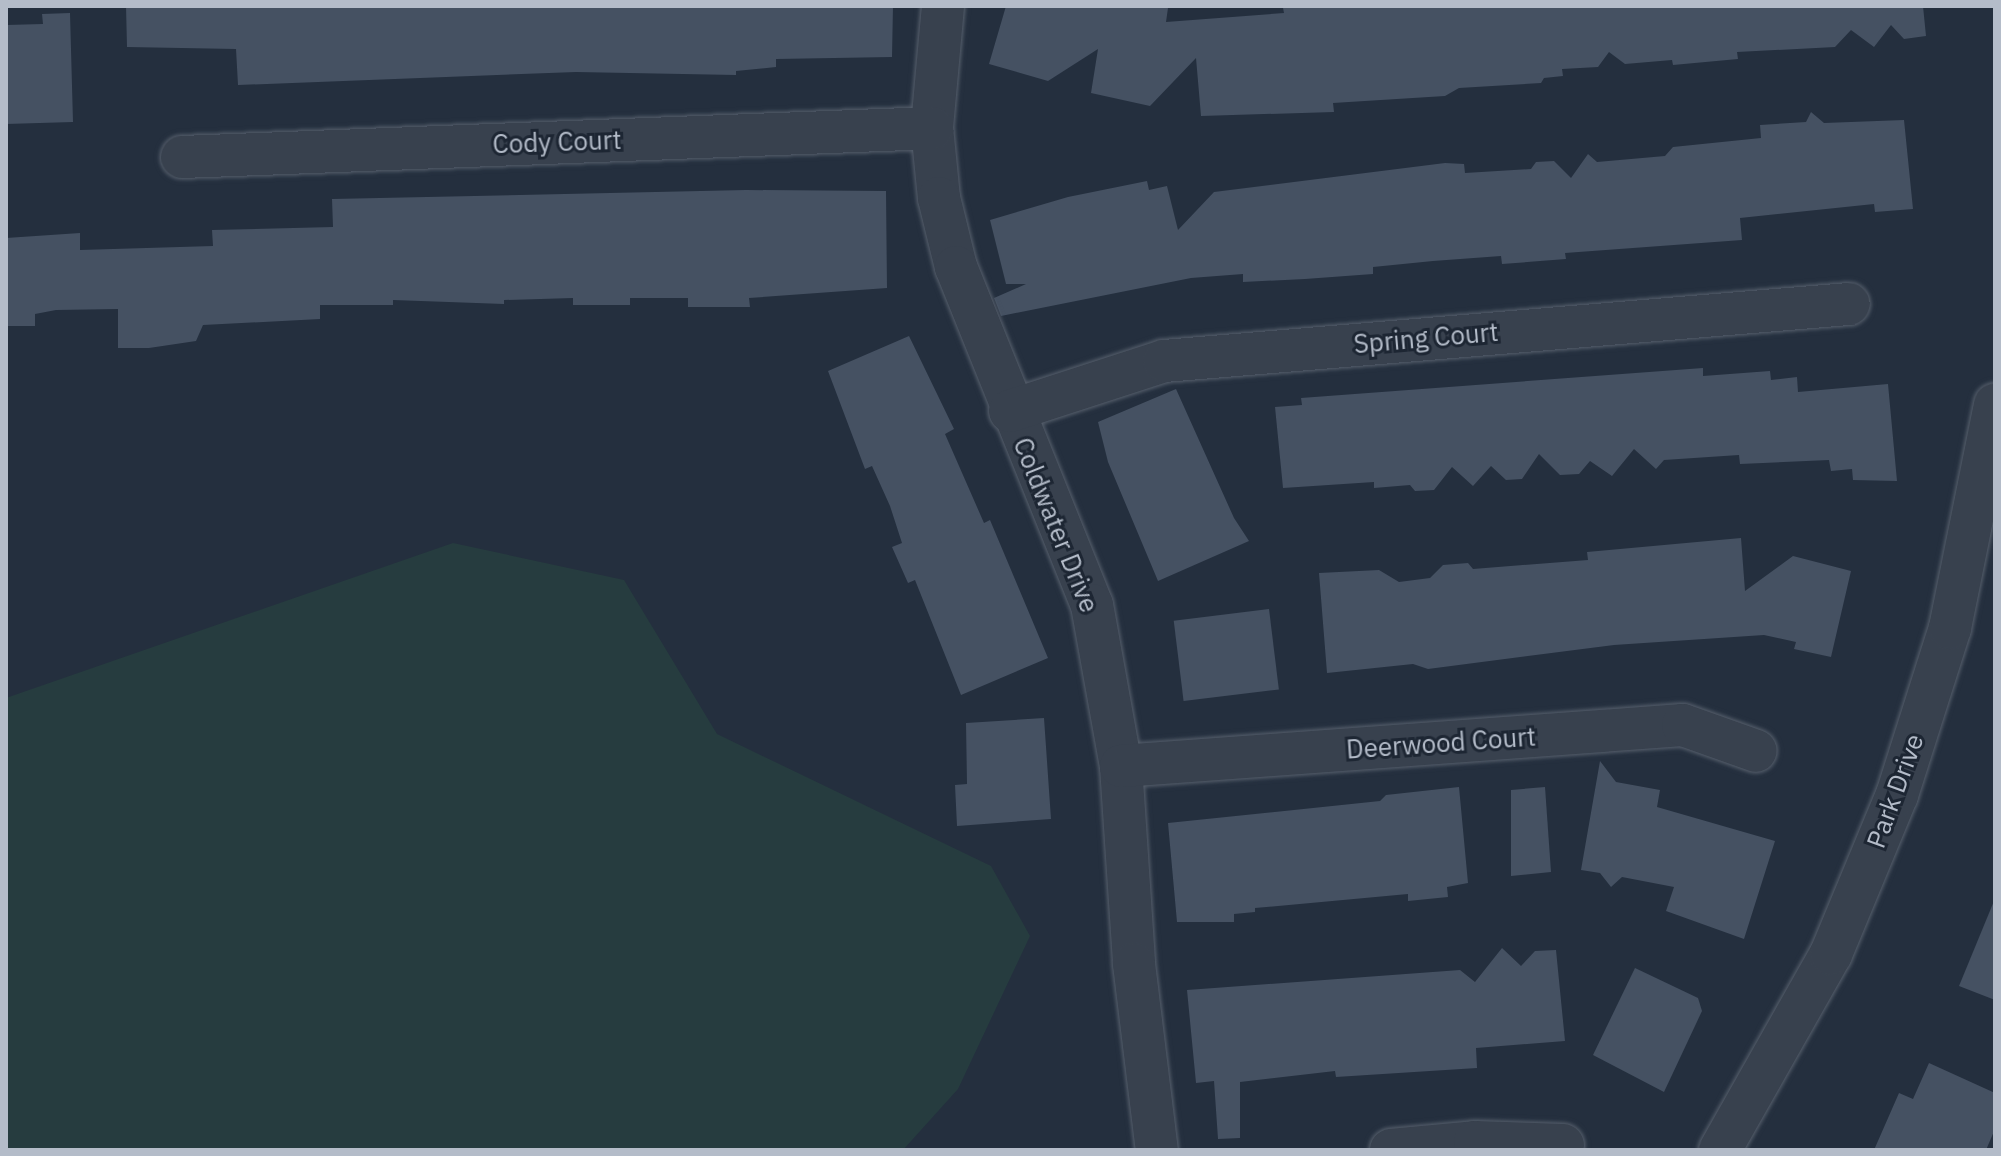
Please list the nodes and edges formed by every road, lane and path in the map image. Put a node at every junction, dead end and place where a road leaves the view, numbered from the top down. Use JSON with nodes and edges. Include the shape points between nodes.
{"nodes":[{"id":1,"x":943,"y":6,"type":"edge"},
{"id":2,"x":932,"y":128,"type":"junction"},
{"id":3,"x":182,"y":157,"type":"dead end"},
{"id":4,"x":1849,"y":304,"type":"dead end"},
{"id":5,"x":1995,"y":404,"type":"edge"},
{"id":6,"x":1010,"y":411,"type":"junction"},
{"id":7,"x":1756,"y":751,"type":"dead end"},
{"id":8,"x":1121,"y":766,"type":"junction"},
{"id":9,"x":1563,"y":1145,"type":"dead end"},
{"id":10,"x":1157,"y":1150,"type":"edge"},
{"id":11,"x":1391,"y":1150,"type":"edge"},
{"id":12,"x":1720,"y":1150,"type":"edge"}],
"edges":[{"from":1,"to":2,"type":"street","name":"Coldwater Drive"},
{"from":2,"to":3,"type":"street","name":"Cody Court"},
{"from":2,"to":6,"type":"street","name":"Coldwater Drive","via":[[939,198],[956,267]]},
{"from":4,"to":6,"type":"street","name":"Spring Court","via":[[1164,361]]},
{"from":5,"to":12,"type":"street","name":"Park Drive","via":[[1950,628],[1897,795],[1831,954]]},
{"from":6,"to":8,"type":"street","name":"Coldwater Drive","via":[[1092,605]]},
{"from":7,"to":8,"type":"street","name":"Deerwood Court","via":[[1683,725]]},
{"from":8,"to":10,"type":"street","name":"Coldwater Drive","via":[[1134,964]]},
{"from":9,"to":11,"type":"street","via":[[1475,1142]]}]}
